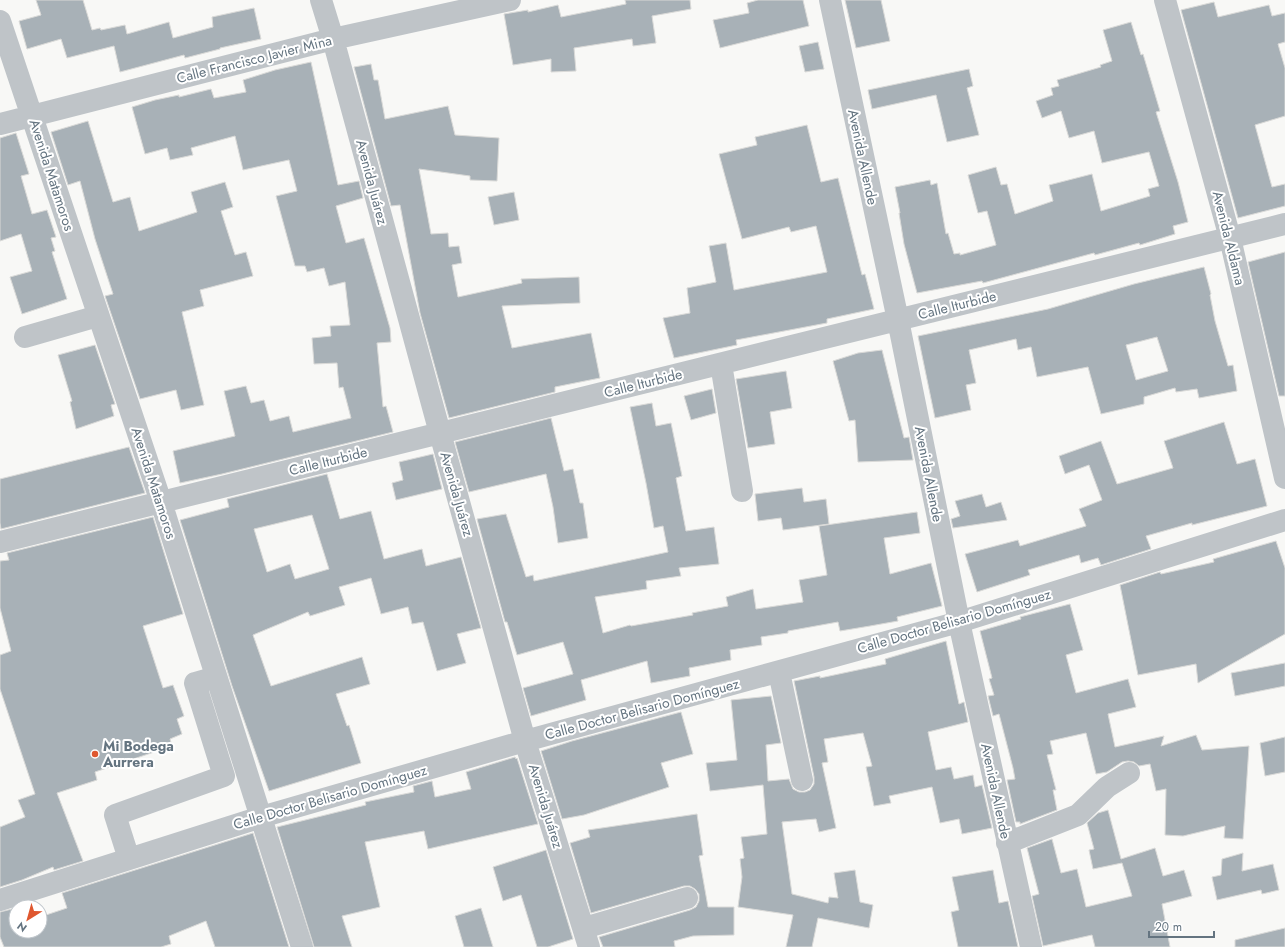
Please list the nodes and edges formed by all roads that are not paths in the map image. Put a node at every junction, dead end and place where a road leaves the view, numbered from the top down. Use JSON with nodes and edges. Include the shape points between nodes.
{"nodes":[{"id":1,"x":321,"y":0,"type":"edge"},
{"id":2,"x":510,"y":0,"type":"edge"},
{"id":3,"x":830,"y":0,"type":"edge"},
{"id":4,"x":1165,"y":0,"type":"edge"},
{"id":5,"x":0,"y":21,"type":"edge"},
{"id":6,"x":333,"y":39,"type":"junction"},
{"id":7,"x":32,"y":116,"type":"junction"},
{"id":8,"x":0,"y":124,"type":"edge"},
{"id":9,"x":1285,"y":224,"type":"edge"},
{"id":10,"x":1230,"y":238,"type":"junction"},
{"id":11,"x":98,"y":316,"type":"junction"},
{"id":12,"x":898,"y":320,"type":"junction"},
{"id":13,"x":25,"y":338,"type":"dead end"},
{"id":14,"x":721,"y":364,"type":"junction"},
{"id":15,"x":440,"y":433,"type":"junction"},
{"id":16,"x":1285,"y":478,"type":"edge"},
{"id":17,"x":742,"y":491,"type":"dead end"},
{"id":18,"x":161,"y":502,"type":"junction"},
{"id":19,"x":1285,"y":520,"type":"edge"},
{"id":20,"x":0,"y":542,"type":"edge"},
{"id":21,"x":959,"y":622,"type":"junction"},
{"id":22,"x":779,"y":672,"type":"junction"},
{"id":23,"x":216,"y":677,"type":"junction"},
{"id":24,"x":525,"y":741,"type":"junction"},
{"id":25,"x":1129,"y":773,"type":"dead end"},
{"id":26,"x":802,"y":780,"type":"dead end"},
{"id":27,"x":261,"y":817,"type":"junction"},
{"id":28,"x":1007,"y":843,"type":"junction"},
{"id":29,"x":129,"y":859,"type":"junction"},
{"id":30,"x":687,"y":898,"type":"dead end"},
{"id":31,"x":0,"y":900,"type":"edge"},
{"id":32,"x":587,"y":937,"type":"edge"},
{"id":33,"x":302,"y":947,"type":"edge"},
{"id":34,"x":1031,"y":947,"type":"edge"}],
"edges":[{"from":1,"to":6,"type":"street","name":"Avenida Juárez"},
{"from":2,"to":6,"type":"street","name":"Calle Francisco Javier Mina"},
{"from":3,"to":12,"type":"street","name":"Avenida Allende"},
{"from":4,"to":10,"type":"street","name":"Avenida Aldama"},
{"from":5,"to":7,"type":"street","name":"Avenida Matamoros"},
{"from":6,"to":7,"type":"street","name":"Calle Francisco Javier Mina"},
{"from":6,"to":15,"type":"street","name":"Avenida Juárez"},
{"from":7,"to":8,"type":"street","name":"Calle Francisco Javier Mina"},
{"from":7,"to":11,"type":"street","name":"Avenida Matamoros"},
{"from":9,"to":10,"type":"street","name":"Calle Iturbide"},
{"from":10,"to":12,"type":"street","name":"Calle Iturbide"},
{"from":10,"to":16,"type":"street","name":"Avenida Aldama"},
{"from":11,"to":13,"type":"street"},
{"from":11,"to":18,"type":"street","name":"Avenida Matamoros"},
{"from":12,"to":14,"type":"street","name":"Calle Iturbide"},
{"from":12,"to":21,"type":"street","name":"Avenida Allende"},
{"from":14,"to":15,"type":"street","name":"Calle Iturbide"},
{"from":14,"to":17,"type":"street"},
{"from":15,"to":18,"type":"street","name":"Calle Iturbide"},
{"from":15,"to":24,"type":"street","name":"Avenida Juárez"},
{"from":18,"to":20,"type":"street","name":"Calle Iturbide"},
{"from":18,"to":23,"type":"street","name":"Avenida Matamoros"},
{"from":19,"to":21,"type":"street","name":"Calle Doctor Belisario Domínguez"},
{"from":21,"to":22,"type":"street","name":"Calle Doctor Belisario Domínguez"},
{"from":21,"to":28,"type":"street","name":"Avenida Allende"},
{"from":22,"to":24,"type":"street","name":"Calle Doctor Belisario Domínguez"},
{"from":22,"to":26,"type":"street"},
{"from":23,"to":27,"type":"street","name":"Avenida Matamoros"},
{"from":23,"to":29,"type":"street","via":[[195,683],[224,776],[115,815]]},
{"from":24,"to":27,"type":"street","name":"Calle Doctor Belisario Domínguez"},
{"from":24,"to":32,"type":"street","name":"Avenida Juárez"},
{"from":25,"to":28,"type":"street","via":[[1107,787],[1078,815]]},
{"from":27,"to":29,"type":"street","name":"Calle Doctor Belisario Domínguez"},
{"from":27,"to":33,"type":"street","name":"Avenida Matamoros"},
{"from":28,"to":34,"type":"street","name":"Avenida Allende"},
{"from":29,"to":31,"type":"street","name":"Calle Doctor Belisario Domínguez"},
{"from":30,"to":32,"type":"street"}]}
